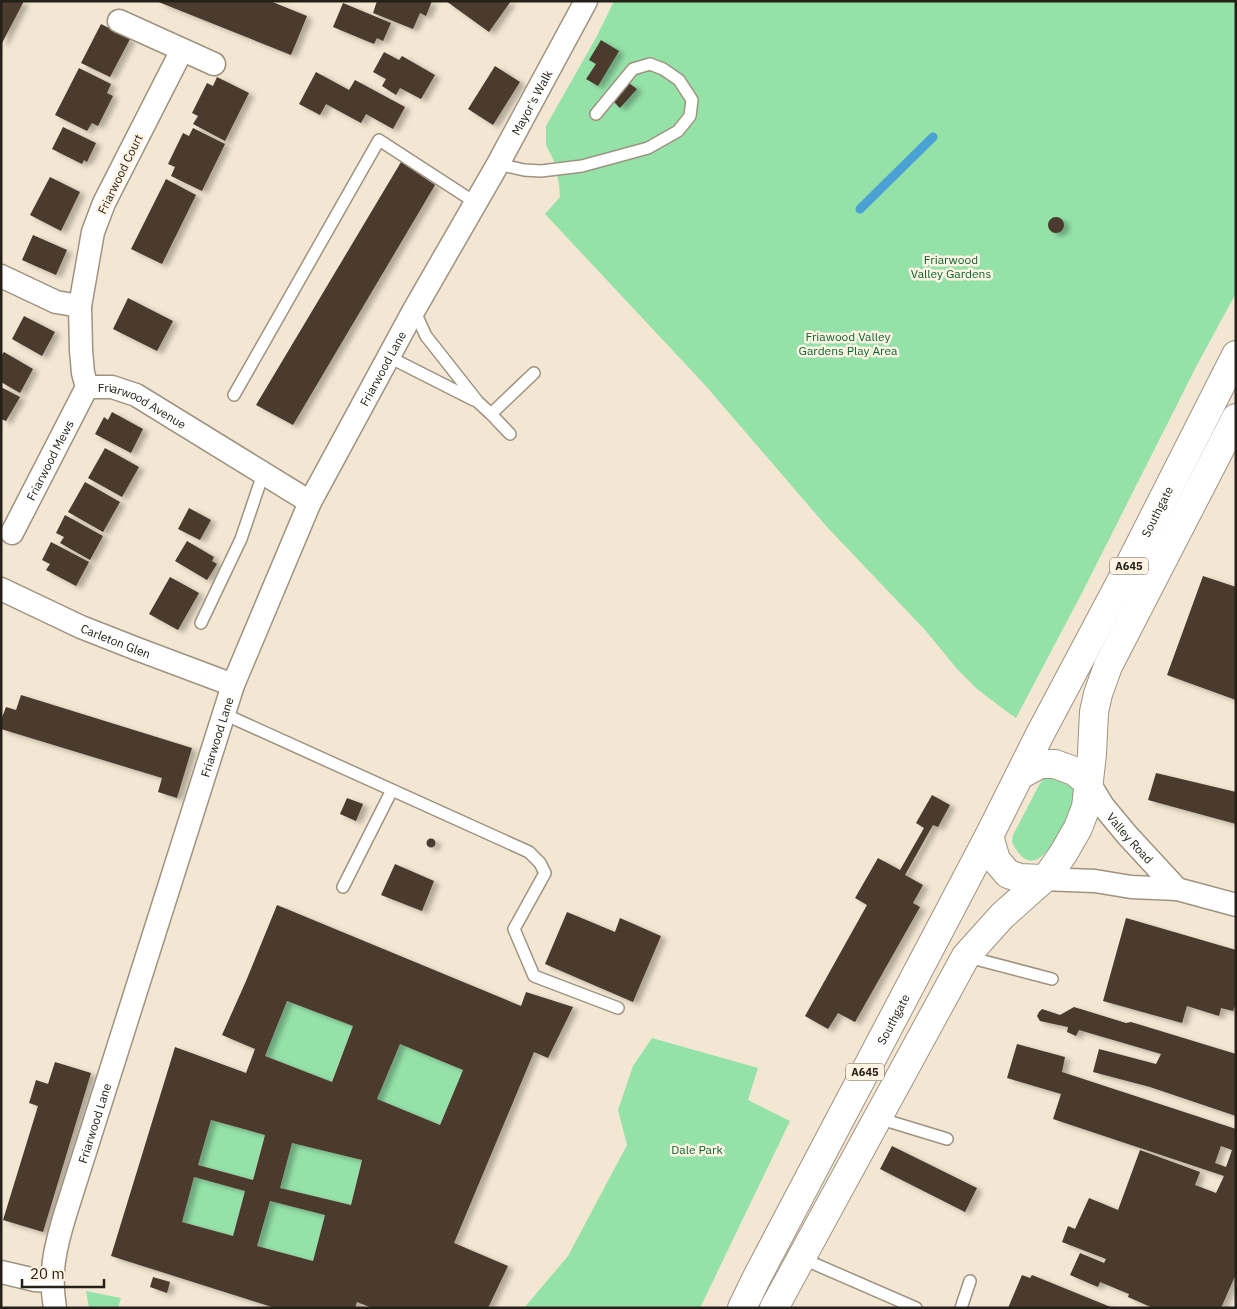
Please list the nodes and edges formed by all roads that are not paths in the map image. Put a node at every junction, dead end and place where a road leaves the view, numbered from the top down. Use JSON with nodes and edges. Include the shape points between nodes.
{"nodes":[{"id":1,"x":586,"y":1,"type":"edge"},
{"id":2,"x":119,"y":21,"type":"dead end"},
{"id":3,"x":182,"y":50,"type":"junction"},
{"id":4,"x":214,"y":64,"type":"dead end"},
{"id":5,"x":596,"y":114,"type":"dead end"},
{"id":6,"x":498,"y":164,"type":"junction"},
{"id":7,"x":476,"y":203,"type":"junction"},
{"id":8,"x":1,"y":276,"type":"edge"},
{"id":9,"x":80,"y":306,"type":"junction"},
{"id":10,"x":414,"y":310,"type":"junction"},
{"id":11,"x":1236,"y":355,"type":"edge"},
{"id":12,"x":389,"y":357,"type":"junction"},
{"id":13,"x":534,"y":373,"type":"dead end"},
{"id":14,"x":87,"y":387,"type":"junction"},
{"id":15,"x":234,"y":395,"type":"dead end"},
{"id":16,"x":478,"y":402,"type":"junction"},
{"id":17,"x":491,"y":414,"type":"junction"},
{"id":18,"x":1236,"y":418,"type":"edge"},
{"id":19,"x":510,"y":434,"type":"dead end"},
{"id":20,"x":263,"y":474,"type":"junction"},
{"id":21,"x":310,"y":502,"type":"junction"},
{"id":22,"x":12,"y":533,"type":"dead end"},
{"id":23,"x":1,"y":589,"type":"edge"},
{"id":24,"x":201,"y":623,"type":"dead end"},
{"id":25,"x":233,"y":684,"type":"junction"},
{"id":26,"x":224,"y":714,"type":"junction"},
{"id":27,"x":1020,"y":775,"type":"junction"},
{"id":28,"x":1089,"y":783,"type":"junction"},
{"id":29,"x":392,"y":790,"type":"junction"},
{"id":30,"x":989,"y":836,"type":"junction"},
{"id":31,"x":1042,"y":879,"type":"junction"},
{"id":32,"x":344,"y":887,"type":"dead end"},
{"id":33,"x":1177,"y":889,"type":"junction"},
{"id":34,"x":1236,"y":906,"type":"edge"},
{"id":35,"x":966,"y":956,"type":"junction"},
{"id":36,"x":1052,"y":979,"type":"dead end"},
{"id":37,"x":618,"y":1008,"type":"dead end"},
{"id":38,"x":878,"y":1118,"type":"junction"},
{"id":39,"x":947,"y":1139,"type":"dead end"},
{"id":40,"x":801,"y":1258,"type":"junction"},
{"id":41,"x":1,"y":1272,"type":"edge"},
{"id":42,"x":52,"y":1281,"type":"junction"},
{"id":43,"x":970,"y":1282,"type":"dead end"},
{"id":44,"x":55,"y":1308,"type":"edge"},
{"id":45,"x":742,"y":1308,"type":"edge"},
{"id":46,"x":774,"y":1308,"type":"edge"},
{"id":47,"x":916,"y":1308,"type":"edge"},
{"id":48,"x":961,"y":1308,"type":"edge"}],
"edges":[{"from":1,"to":6,"type":"street","name":"Mayor's Walk"},
{"from":2,"to":3,"type":"street"},
{"from":3,"to":4,"type":"street"},
{"from":3,"to":9,"type":"street","name":"Friarwood Court","via":[[104,203],[93,232]]},
{"from":5,"to":6,"type":"lane","via":[[633,69],[650,64],[679,80],[692,100],[690,116],[678,131],[648,148],[587,164],[541,171]]},
{"from":6,"to":7,"type":"street","name":"Mayor's Walk"},
{"from":7,"to":10,"type":"street","name":"Friarwood Lane"},
{"from":7,"to":15,"type":"lane","via":[[379,140]]},
{"from":8,"to":9,"type":"street","via":[[56,302]]},
{"from":9,"to":14,"type":"street","name":"Friarwood Avenue","via":[[81,350]]},
{"from":10,"to":12,"type":"street","name":"Friarwood Lane"},
{"from":10,"to":16,"type":"lane","via":[[426,336]]},
{"from":11,"to":27,"type":"highway","name":"Southgate","number":"A645"},
{"from":12,"to":16,"type":"lane"},
{"from":12,"to":21,"type":"street","name":"Friarwood Lane"},
{"from":13,"to":17,"type":"lane"},
{"from":14,"to":20,"type":"street","name":"Friarwood Avenue","via":[[112,387],[136,395]]},
{"from":14,"to":22,"type":"street","name":"Friarwood Mews"},
{"from":16,"to":17,"type":"lane"},
{"from":17,"to":19,"type":"lane"},
{"from":18,"to":28,"type":"highway","number":"A645","via":[[1108,666],[1094,712]]},
{"from":20,"to":21,"type":"street","name":"Friarwood Avenue"},
{"from":20,"to":24,"type":"lane","via":[[241,539]]},
{"from":21,"to":25,"type":"street","name":"Friarwood Lane"},
{"from":23,"to":25,"type":"street","name":"Carleton Glen","via":[[81,627]]},
{"from":25,"to":26,"type":"street","name":"Friarwood Lane"},
{"from":26,"to":29,"type":"lane"},
{"from":26,"to":42,"type":"street","name":"Friarwood Lane","via":[[65,1215]]},
{"from":27,"to":28,"type":"highway","via":[[1040,764],[1055,764],[1074,771]]},
{"from":27,"to":30,"type":"highway","name":"Southgate","number":"A645"},
{"from":28,"to":31,"type":"highway","number":"A645","via":[[1086,807],[1078,828],[1049,874]]},
{"from":28,"to":33,"type":"street","name":"Valley Road","via":[[1103,806]]},
{"from":29,"to":32,"type":"lane"},
{"from":29,"to":37,"type":"lane","via":[[529,852],[545,874],[514,929],[534,976]]},
{"from":30,"to":31,"type":"highway","via":[[996,860],[1008,874]]},
{"from":30,"to":45,"type":"highway","name":"Southgate","number":"A645"},
{"from":31,"to":33,"type":"street"},
{"from":31,"to":35,"type":"highway","number":"A645"},
{"from":33,"to":34,"type":"street"},
{"from":35,"to":36,"type":"lane"},
{"from":35,"to":38,"type":"highway","number":"A645"},
{"from":38,"to":39,"type":"lane"},
{"from":38,"to":40,"type":"highway","number":"A645"},
{"from":40,"to":46,"type":"highway","number":"A645"},
{"from":40,"to":47,"type":"lane"},
{"from":41,"to":42,"type":"street"},
{"from":42,"to":44,"type":"street","name":"Friarwood Lane"},
{"from":43,"to":48,"type":"lane"}]}
